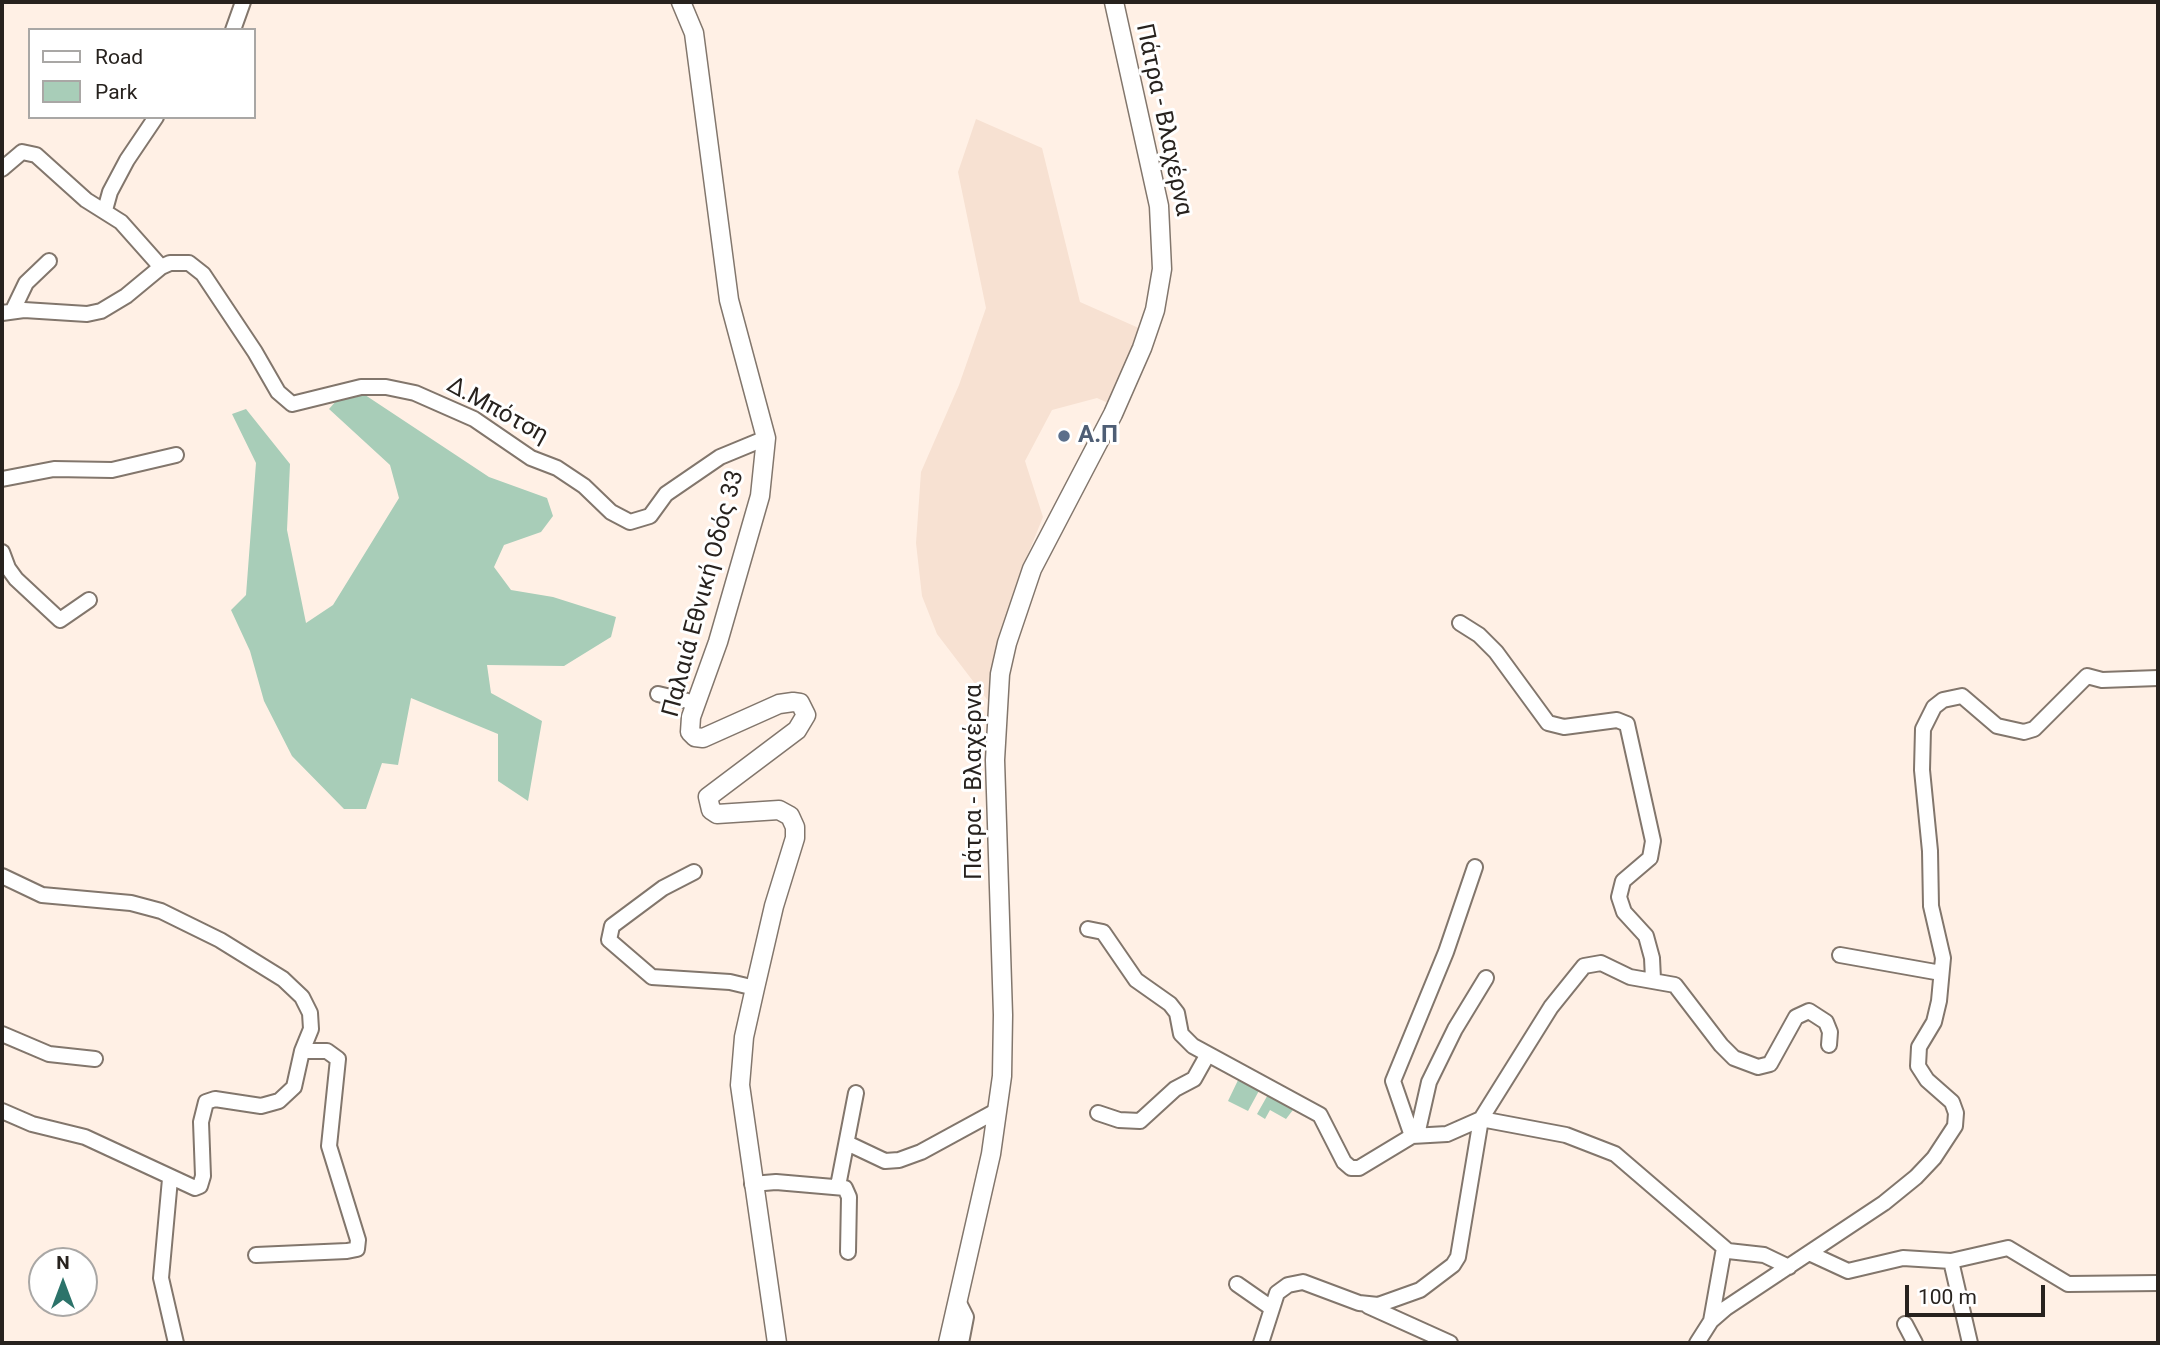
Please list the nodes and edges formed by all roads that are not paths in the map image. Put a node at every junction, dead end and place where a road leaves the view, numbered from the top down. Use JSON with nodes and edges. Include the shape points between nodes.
{"nodes":[{"id":1,"x":243,"y":2,"type":"edge"},
{"id":2,"x":681,"y":2,"type":"edge"},
{"id":3,"x":1114,"y":2,"type":"edge"},
{"id":4,"x":234,"y":28,"type":"edge"},
{"id":5,"x":155,"y":119,"type":"edge"},
{"id":6,"x":2,"y":169,"type":"edge"},
{"id":7,"x":105,"y":210,"type":"junction"},
{"id":8,"x":49,"y":261,"type":"dead end"},
{"id":9,"x":161,"y":267,"type":"junction"},
{"id":10,"x":7,"y":312,"type":"edge"},
{"id":11,"x":766,"y":438,"type":"junction"},
{"id":12,"x":176,"y":455,"type":"dead end"},
{"id":13,"x":2,"y":479,"type":"edge"},
{"id":14,"x":2,"y":552,"type":"edge"},
{"id":15,"x":89,"y":600,"type":"dead end"},
{"id":16,"x":1460,"y":623,"type":"dead end"},
{"id":17,"x":2158,"y":678,"type":"edge"},
{"id":18,"x":658,"y":694,"type":"dead end"},
{"id":19,"x":696,"y":703,"type":"junction"},
{"id":20,"x":1475,"y":867,"type":"dead end"},
{"id":21,"x":694,"y":872,"type":"dead end"},
{"id":22,"x":2,"y":876,"type":"edge"},
{"id":23,"x":1088,"y":929,"type":"dead end"},
{"id":24,"x":1840,"y":955,"type":"dead end"},
{"id":25,"x":1941,"y":973,"type":"junction"},
{"id":26,"x":1486,"y":978,"type":"dead end"},
{"id":27,"x":1653,"y":979,"type":"junction"},
{"id":28,"x":754,"y":988,"type":"junction"},
{"id":29,"x":2,"y":1034,"type":"edge"},
{"id":30,"x":1829,"y":1045,"type":"dead end"},
{"id":31,"x":302,"y":1051,"type":"junction"},
{"id":32,"x":1208,"y":1054,"type":"junction"},
{"id":33,"x":95,"y":1059,"type":"dead end"},
{"id":34,"x":856,"y":1093,"type":"dead end"},
{"id":35,"x":998,"y":1110,"type":"junction"},
{"id":36,"x":2,"y":1111,"type":"edge"},
{"id":37,"x":1098,"y":1113,"type":"dead end"},
{"id":38,"x":1481,"y":1119,"type":"junction"},
{"id":39,"x":1415,"y":1135,"type":"junction"},
{"id":40,"x":847,"y":1143,"type":"junction"},
{"id":41,"x":170,"y":1179,"type":"junction"},
{"id":42,"x":752,"y":1184,"type":"junction"},
{"id":43,"x":838,"y":1186,"type":"junction"},
{"id":44,"x":1724,"y":1248,"type":"junction"},
{"id":45,"x":848,"y":1252,"type":"dead end"},
{"id":46,"x":1809,"y":1253,"type":"junction"},
{"id":47,"x":256,"y":1255,"type":"dead end"},
{"id":48,"x":1951,"y":1261,"type":"junction"},
{"id":49,"x":1789,"y":1267,"type":"junction"},
{"id":50,"x":2158,"y":1283,"type":"edge"},
{"id":51,"x":1237,"y":1284,"type":"dead end"},
{"id":52,"x":957,"y":1299,"type":"junction"},
{"id":53,"x":1359,"y":1303,"type":"junction"},
{"id":54,"x":1270,"y":1307,"type":"junction"},
{"id":55,"x":1711,"y":1321,"type":"junction"},
{"id":56,"x":1905,"y":1324,"type":"dead end"},
{"id":57,"x":176,"y":1343,"type":"edge"},
{"id":58,"x":777,"y":1343,"type":"edge"},
{"id":59,"x":948,"y":1343,"type":"edge"},
{"id":60,"x":961,"y":1343,"type":"edge"},
{"id":61,"x":1261,"y":1343,"type":"edge"},
{"id":62,"x":1450,"y":1343,"type":"edge"},
{"id":63,"x":1697,"y":1343,"type":"edge"},
{"id":64,"x":1915,"y":1343,"type":"edge"},
{"id":65,"x":1970,"y":1343,"type":"edge"}],
"edges":[{"from":1,"to":4,"type":"street"},
{"from":2,"to":11,"type":"main road","name":"Παλαιά Εθνική Οδός 33","via":[[694,33],[729,300]]},
{"from":3,"to":35,"type":"main road","name":"Πάτρα - Βλαχέρνα","via":[[1159,206],[1163,269],[1142,348],[1032,569],[1000,674],[995,760],[1003,1015]]},
{"from":5,"to":7,"type":"street","via":[[127,160]]},
{"from":6,"to":7,"type":"street","via":[[22,152],[31,153],[86,200]]},
{"from":7,"to":9,"type":"street","via":[[137,237]]},
{"from":8,"to":10,"type":"street"},
{"from":9,"to":10,"type":"street","via":[[101,311]]},
{"from":9,"to":11,"type":"street","name":"Δ.Μπότση","via":[[181,262],[196,266],[278,392],[292,404],[361,387],[415,393],[474,419],[531,458],[557,468],[630,522],[650,516],[666,494],[720,457]]},
{"from":11,"to":19,"type":"main road","name":"Παλαιά Εθνική Οδός 33","via":[[760,496]]},
{"from":12,"to":13,"type":"street","via":[[112,470],[54,469]]},
{"from":14,"to":15,"type":"street","via":[[16,579],[60,621]]},
{"from":16,"to":27,"type":"street","via":[[1496,652],[1548,723],[1564,727],[1617,720],[1627,723],[1653,841],[1650,858],[1623,881],[1619,897],[1624,912],[1646,936]]},
{"from":17,"to":25,"type":"street","via":[[2102,680],[2087,676],[2035,729],[2024,732],[1997,726],[1962,696],[1934,707],[1923,729],[1922,770],[1931,906],[1942,946]]},
{"from":18,"to":19,"type":"street"},
{"from":19,"to":28,"type":"main road","name":"Παλαιά Εθνική Οδός 33","via":[[690,732],[703,738],[779,704],[793,702],[804,708],[806,715],[802,726],[708,797],[717,814],[779,810],[790,816],[795,827]]},
{"from":20,"to":39,"type":"street","via":[[1393,1082]]},
{"from":21,"to":28,"type":"street","via":[[663,888],[612,926],[609,940],[652,977]]},
{"from":22,"to":31,"type":"street","via":[[41,895],[131,903],[161,911],[220,940],[283,979],[302,998],[311,1021]]},
{"from":23,"to":32,"type":"street","via":[[1103,932],[1136,980],[1177,1013],[1181,1034]]},
{"from":24,"to":25,"type":"street"},
{"from":25,"to":46,"type":"street","via":[[1937,1011],[1919,1047],[1918,1066],[1952,1102],[1955,1126],[1916,1177]]},
{"from":26,"to":39,"type":"street","via":[[1429,1082]]},
{"from":27,"to":30,"type":"street","via":[[1681,989],[1734,1058],[1758,1067],[1770,1064],[1796,1017],[1809,1011],[1826,1022]]},
{"from":27,"to":38,"type":"street","via":[[1630,977],[1601,963],[1578,970]]},
{"from":28,"to":42,"type":"main road","name":"Παλαιά Εθνική Οδός 33","via":[[740,1085]]},
{"from":29,"to":33,"type":"street","via":[[49,1054]]},
{"from":31,"to":41,"type":"street","via":[[294,1087],[279,1101],[261,1106],[215,1099],[206,1102],[201,1122],[202,1183],[195,1188]]},
{"from":31,"to":47,"type":"street","via":[[327,1051],[338,1059],[329,1146],[357,1249]]},
{"from":32,"to":37,"type":"street","via":[[1194,1079],[1175,1089],[1140,1121]]},
{"from":32,"to":39,"type":"street","via":[[1320,1115],[1351,1168],[1359,1168]]},
{"from":34,"to":40,"type":"street"},
{"from":35,"to":40,"type":"street","via":[[899,1160],[885,1161]]},
{"from":35,"to":52,"type":"main road","name":"Πάτρα - Βλαχέρνα"},
{"from":36,"to":41,"type":"street","via":[[85,1137]]},
{"from":38,"to":39,"type":"street","via":[[1447,1134]]},
{"from":38,"to":44,"type":"street","via":[[1566,1135],[1615,1154]]},
{"from":38,"to":53,"type":"street","via":[[1453,1265],[1420,1290],[1395,1301]]},
{"from":40,"to":43,"type":"street"},
{"from":41,"to":57,"type":"street","via":[[161,1278]]},
{"from":42,"to":43,"type":"street"},
{"from":42,"to":58,"type":"main road","name":"Παλαιά Εθνική Οδός 33"},
{"from":43,"to":45,"type":"street","via":[[845,1188],[849,1197]]},
{"from":44,"to":49,"type":"street","via":[[1764,1255]]},
{"from":44,"to":55,"type":"street"},
{"from":46,"to":48,"type":"street","via":[[1848,1271],[1903,1258]]},
{"from":46,"to":49,"type":"street"},
{"from":48,"to":50,"type":"street","via":[[2008,1248],[2068,1284]]},
{"from":48,"to":65,"type":"street"},
{"from":49,"to":55,"type":"street"},
{"from":51,"to":54,"type":"street"},
{"from":52,"to":59,"type":"main road","name":"Πάτρα - Βλαχέρνα"},
{"from":52,"to":60,"type":"street","via":[[966,1317]]},
{"from":53,"to":54,"type":"street","via":[[1303,1282],[1276,1293]]},
{"from":53,"to":62,"type":"street"},
{"from":54,"to":61,"type":"street"},
{"from":55,"to":63,"type":"street"},
{"from":56,"to":64,"type":"street"}]}
